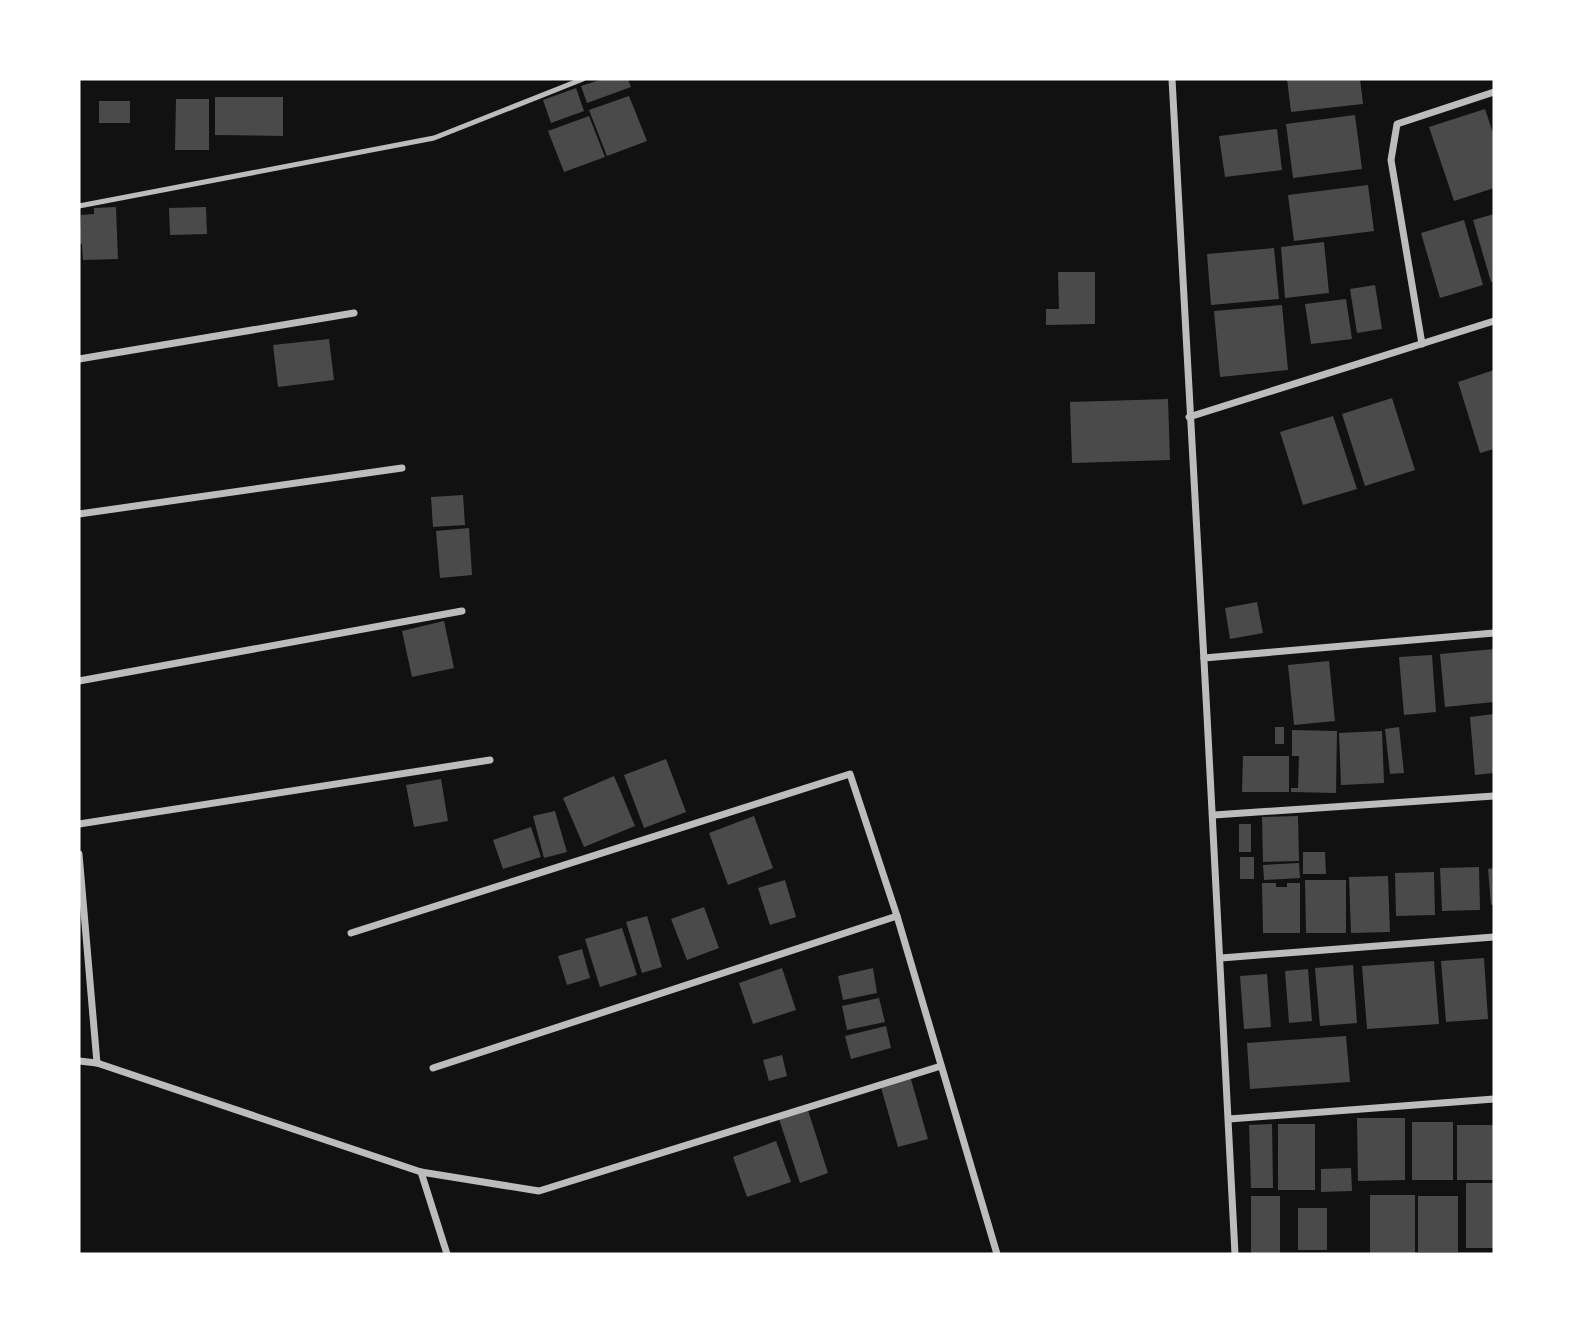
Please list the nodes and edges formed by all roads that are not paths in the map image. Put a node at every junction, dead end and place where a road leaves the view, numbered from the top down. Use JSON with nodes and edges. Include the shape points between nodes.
{"nodes":[{"id":1,"x":583,"y":79,"type":"edge"},
{"id":2,"x":1172,"y":79,"type":"edge"},
{"id":3,"x":1494,"y":92,"type":"edge"},
{"id":4,"x":79,"y":206,"type":"edge"},
{"id":5,"x":354,"y":313,"type":"dead end"},
{"id":6,"x":1494,"y":321,"type":"edge"},
{"id":7,"x":1422,"y":344,"type":"junction"},
{"id":8,"x":79,"y":359,"type":"edge"},
{"id":9,"x":1189,"y":417,"type":"junction"},
{"id":10,"x":402,"y":468,"type":"dead end"},
{"id":11,"x":79,"y":514,"type":"edge"},
{"id":12,"x":462,"y":611,"type":"dead end"},
{"id":13,"x":1494,"y":632,"type":"edge"},
{"id":14,"x":1204,"y":658,"type":"junction"},
{"id":15,"x":79,"y":681,"type":"edge"},
{"id":16,"x":490,"y":760,"type":"dead end"},
{"id":17,"x":1494,"y":796,"type":"edge"},
{"id":18,"x":1214,"y":815,"type":"junction"},
{"id":19,"x":79,"y":824,"type":"edge"},
{"id":20,"x":79,"y":855,"type":"edge"},
{"id":21,"x":897,"y":916,"type":"junction"},
{"id":22,"x":351,"y":933,"type":"dead end"},
{"id":23,"x":1494,"y":937,"type":"edge"},
{"id":24,"x":1221,"y":958,"type":"junction"},
{"id":25,"x":79,"y":1061,"type":"edge"},
{"id":26,"x":97,"y":1063,"type":"junction"},
{"id":27,"x":941,"y":1066,"type":"junction"},
{"id":28,"x":433,"y":1068,"type":"dead end"},
{"id":29,"x":1494,"y":1099,"type":"edge"},
{"id":30,"x":1229,"y":1119,"type":"junction"},
{"id":31,"x":421,"y":1172,"type":"junction"},
{"id":32,"x":447,"y":1254,"type":"edge"},
{"id":33,"x":997,"y":1254,"type":"edge"},
{"id":34,"x":1235,"y":1254,"type":"edge"}],
"edges":[{"from":1,"to":4,"type":"lane","via":[[434,138]]},
{"from":2,"to":9,"type":"street"},
{"from":3,"to":7,"type":"street","via":[[1397,124],[1391,160]]},
{"from":5,"to":8,"type":"street"},
{"from":6,"to":7,"type":"street"},
{"from":7,"to":9,"type":"street"},
{"from":9,"to":14,"type":"street"},
{"from":10,"to":11,"type":"street"},
{"from":12,"to":15,"type":"street"},
{"from":13,"to":14,"type":"street"},
{"from":14,"to":18,"type":"street"},
{"from":16,"to":19,"type":"street"},
{"from":17,"to":18,"type":"street"},
{"from":18,"to":24,"type":"street"},
{"from":20,"to":26,"type":"street"},
{"from":21,"to":22,"type":"street","via":[[850,774]]},
{"from":21,"to":27,"type":"street"},
{"from":21,"to":28,"type":"street"},
{"from":23,"to":24,"type":"street"},
{"from":24,"to":30,"type":"street"},
{"from":25,"to":26,"type":"street"},
{"from":26,"to":31,"type":"street"},
{"from":27,"to":31,"type":"street","via":[[539,1191]]},
{"from":27,"to":33,"type":"street"},
{"from":29,"to":30,"type":"street"},
{"from":30,"to":34,"type":"street"},
{"from":31,"to":32,"type":"street"}]}
